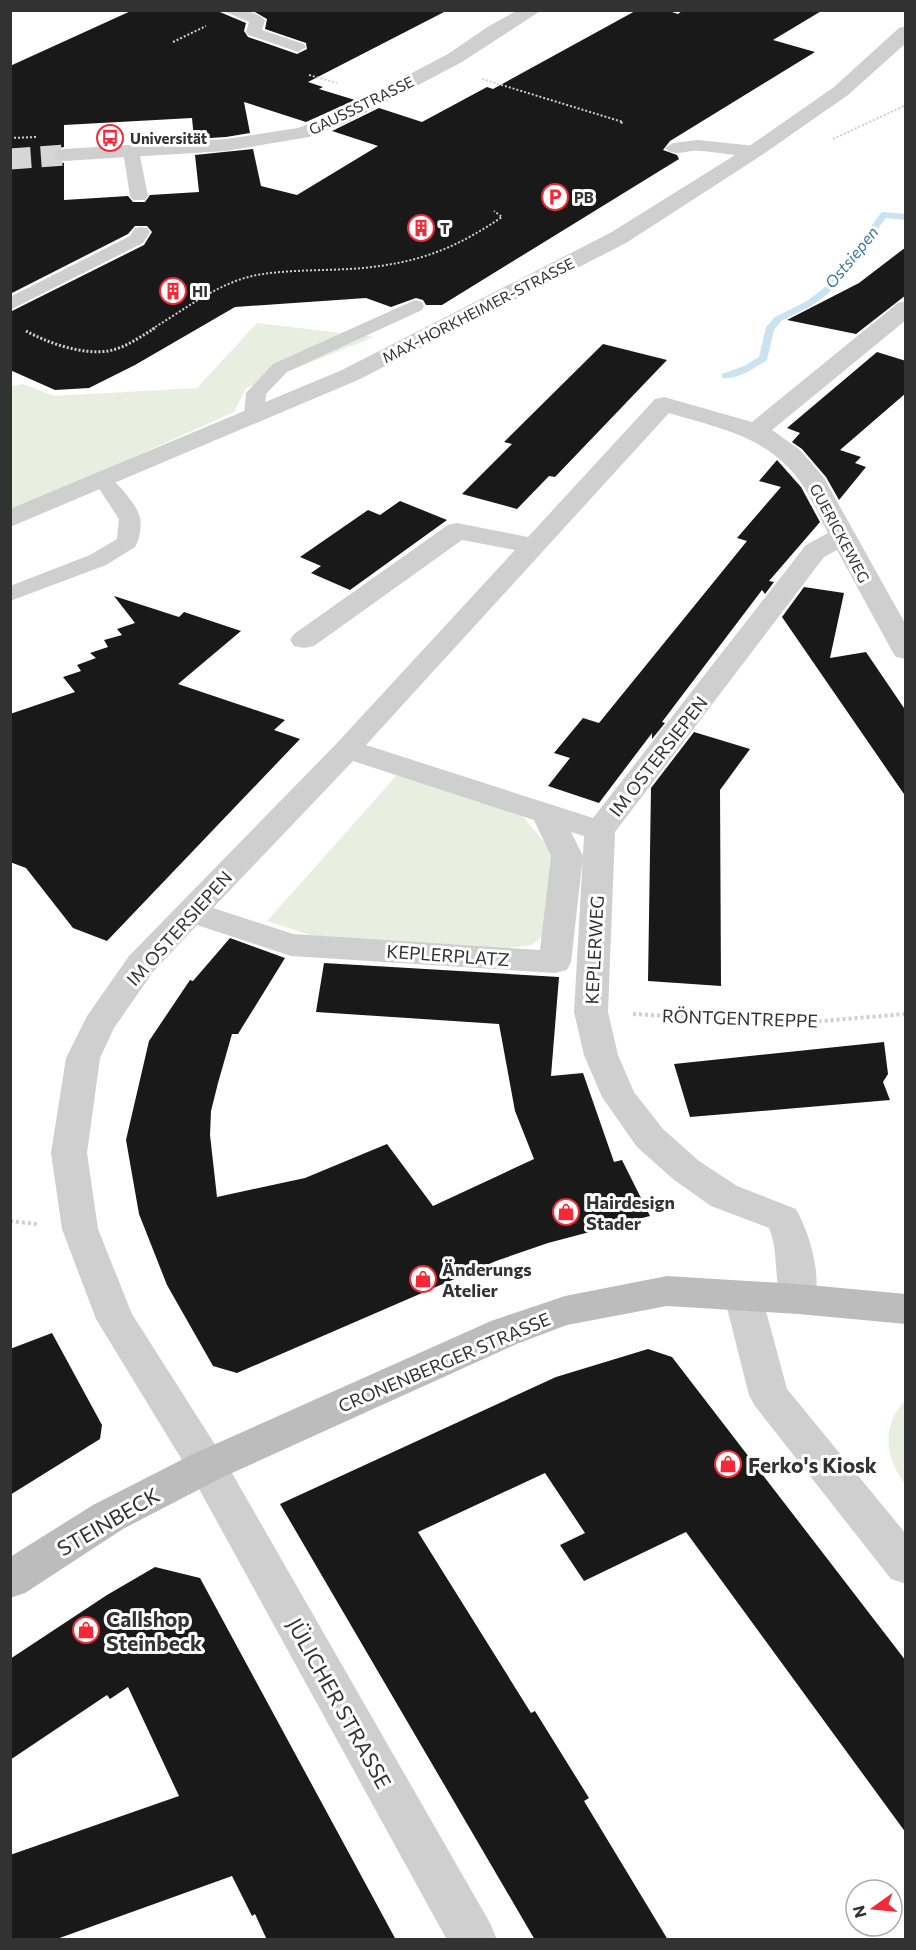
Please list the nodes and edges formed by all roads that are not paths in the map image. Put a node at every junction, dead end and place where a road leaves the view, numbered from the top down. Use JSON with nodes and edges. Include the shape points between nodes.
{"nodes":[{"id":1,"x":228,"y":10,"type":"edge"},
{"id":2,"x":533,"y":10,"type":"edge"},
{"id":3,"x":906,"y":32,"type":"edge"},
{"id":4,"x":298,"y":47,"type":"dead end"},
{"id":5,"x":674,"y":148,"type":"dead end"},
{"id":6,"x":131,"y":151,"type":"junction"},
{"id":7,"x":755,"y":151,"type":"junction"},
{"id":8,"x":64,"y":155,"type":"tunnel mouth"},
{"id":9,"x":139,"y":196,"type":"dead end"},
{"id":10,"x":141,"y":232,"type":"dead end"},
{"id":11,"x":10,"y":305,"type":"edge"},
{"id":12,"x":415,"y":306,"type":"dead end"},
{"id":13,"x":906,"y":309,"type":"edge"},
{"id":14,"x":254,"y":416,"type":"junction"},
{"id":15,"x":756,"y":431,"type":"junction"},
{"id":16,"x":104,"y":481,"type":"junction"},
{"id":17,"x":10,"y":519,"type":"edge"},
{"id":18,"x":842,"y":537,"type":"junction"},
{"id":19,"x":536,"y":546,"type":"junction"},
{"id":20,"x":10,"y":594,"type":"edge"},
{"id":21,"x":304,"y":640,"type":"dead end"},
{"id":22,"x":906,"y":651,"type":"edge"},
{"id":23,"x":347,"y":749,"type":"junction"},
{"id":24,"x":546,"y":813,"type":"junction"},
{"id":25,"x":600,"y":831,"type":"junction"},
{"id":26,"x":191,"y":912,"type":"junction"},
{"id":27,"x":743,"y":1296,"type":"junction"},
{"id":28,"x":798,"y":1299,"type":"junction"},
{"id":29,"x":906,"y":1309,"type":"edge"},
{"id":30,"x":207,"y":1466,"type":"junction"},
{"id":31,"x":906,"y":1566,"type":"edge"},
{"id":32,"x":10,"y":1580,"type":"edge"},
{"id":33,"x":473,"y":1940,"type":"edge"}],
"edges":[{"from":1,"to":4,"type":"lane","via":[[257,20],[254,32]]},
{"from":2,"to":6,"type":"street","name":"GAUSSSTRASSE","via":[[454,58],[339,119],[302,133],[237,144]]},
{"from":3,"to":7,"type":"street","name":"MAX-HORKHEIMER-STRASSE","via":[[841,91]]},
{"from":5,"to":7,"type":"lane","via":[[698,145]]},
{"from":6,"to":8,"type":"street","name":"GAUSSSTRASSE"},
{"from":6,"to":9,"type":"lane"},
{"from":7,"to":14,"type":"street","name":"MAX-HORKHEIMER-STRASSE","via":[[618,238],[350,375]]},
{"from":10,"to":11,"type":"lane","via":[[137,239]]},
{"from":12,"to":14,"type":"lane","via":[[280,368],[256,393]]},
{"from":13,"to":15,"type":"street"},
{"from":14,"to":16,"type":"street","name":"MAX-HORKHEIMER-STRASSE"},
{"from":15,"to":18,"type":"street","name":"GUERICKEWEG","via":[[791,455],[811,478]]},
{"from":15,"to":19,"type":"street","name":"IM OSTERSIEPEN","via":[[664,404]]},
{"from":16,"to":17,"type":"street","name":"MAX-HORKHEIMER-STRASSE"},
{"from":16,"to":20,"type":"lane","via":[[130,519],[128,542],[98,560]]},
{"from":18,"to":22,"type":"street","name":"GUERICKEWEG"},
{"from":18,"to":25,"type":"street","name":"IM OSTERSIEPEN","via":[[815,551]]},
{"from":19,"to":21,"type":"street","via":[[457,531]]},
{"from":19,"to":23,"type":"street","name":"IM OSTERSIEPEN"},
{"from":23,"to":24,"type":"street","name":"IM OSTERSIEPEN"},
{"from":23,"to":26,"type":"street","name":"IM OSTERSIEPEN"},
{"from":24,"to":25,"type":"street","name":"IM OSTERSIEPEN"},
{"from":24,"to":26,"type":"street","name":"KEPLERPLATZ","via":[[567,856],[555,963],[291,945]]},
{"from":25,"to":28,"type":"street","name":"KEPLERWEG","via":[[591,1012],[601,1055],[619,1097],[650,1138],[724,1196],[783,1219],[793,1242]]},
{"from":26,"to":30,"type":"street","name":"IM OSTERSIEPEN","via":[[141,964],[99,1024],[83,1058],[69,1153],[80,1229],[115,1319]]},
{"from":27,"to":28,"type":"main road","name":"CRONENBERGER STRASSE"},
{"from":27,"to":30,"type":"main road","name":"CRONENBERGER STRASSE","via":[[667,1291],[565,1311],[505,1332]]},
{"from":27,"to":31,"type":"street","via":[[769,1395]]},
{"from":28,"to":29,"type":"main road","name":"CRONENBERGER STRASSE"},
{"from":30,"to":32,"type":"main road","name":"STEINBECK","via":[[108,1517]]},
{"from":30,"to":33,"type":"street","name":"JÜLICHER STRASSE"}]}
